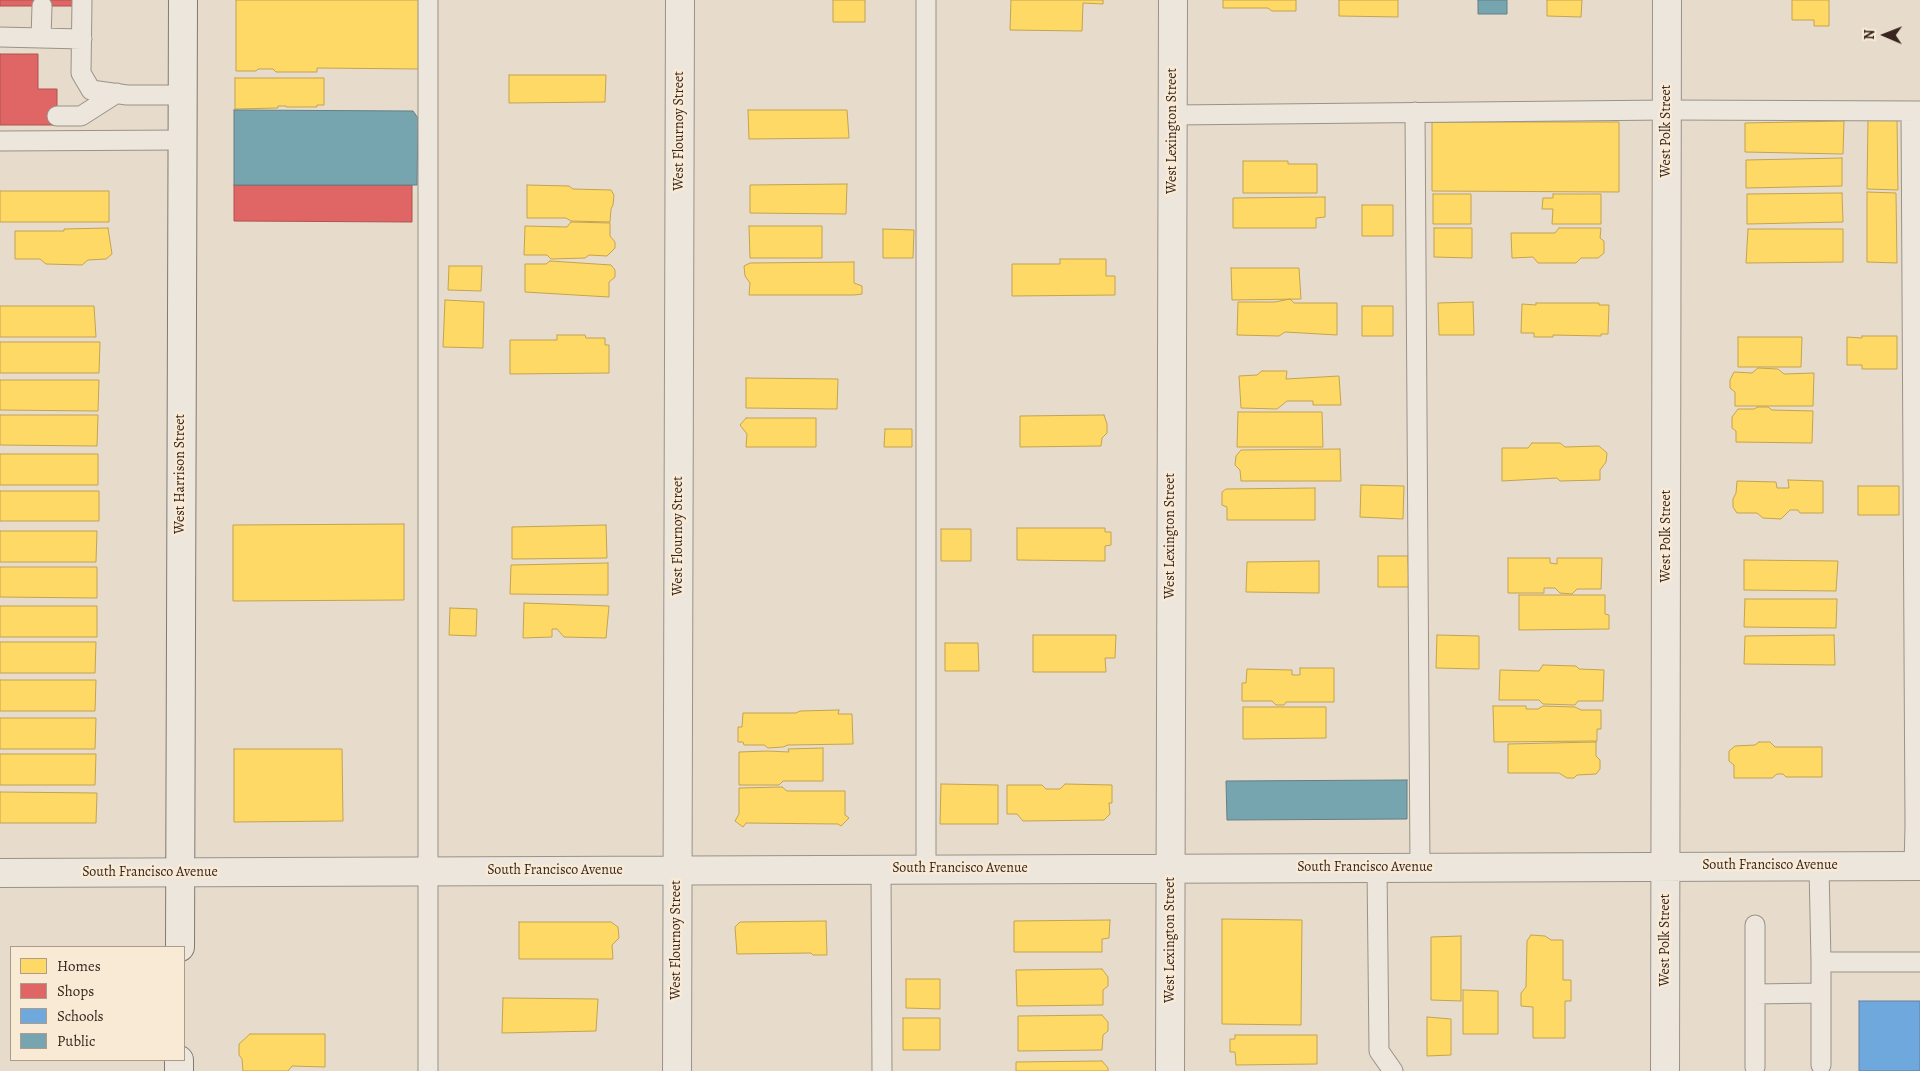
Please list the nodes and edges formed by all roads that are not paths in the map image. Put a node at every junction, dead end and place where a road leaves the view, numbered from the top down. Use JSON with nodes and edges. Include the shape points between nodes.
{"nodes":[{"id":1,"x":82,"y":0,"type":"edge"},
{"id":2,"x":184,"y":0,"type":"edge"},
{"id":3,"x":428,"y":0,"type":"edge"},
{"id":4,"x":680,"y":0,"type":"edge"},
{"id":5,"x":926,"y":0,"type":"edge"},
{"id":6,"x":1173,"y":0,"type":"edge"},
{"id":7,"x":1667,"y":0,"type":"edge"},
{"id":8,"x":42,"y":6,"type":"dead end"},
{"id":9,"x":0,"y":37,"type":"edge"},
{"id":10,"x":41,"y":38,"type":"junction"},
{"id":11,"x":82,"y":39,"type":"junction"},
{"id":12,"x":117,"y":93,"type":"junction"},
{"id":13,"x":183,"y":95,"type":"junction"},
{"id":14,"x":1667,"y":110,"type":"junction"},
{"id":15,"x":1915,"y":111,"type":"edge"},
{"id":16,"x":1415,"y":112,"type":"junction"},
{"id":17,"x":1172,"y":115,"type":"junction"},
{"id":18,"x":57,"y":116,"type":"dead end"},
{"id":19,"x":183,"y":140,"type":"junction"},
{"id":20,"x":0,"y":141,"type":"edge"},
{"id":21,"x":1819,"y":866,"type":"junction"},
{"id":22,"x":1917,"y":866,"type":"edge"},
{"id":23,"x":1666,"y":867,"type":"junction"},
{"id":24,"x":1377,"y":868,"type":"junction"},
{"id":25,"x":1420,"y":868,"type":"junction"},
{"id":26,"x":1171,"y":869,"type":"junction"},
{"id":27,"x":881,"y":870,"type":"junction"},
{"id":28,"x":926,"y":870,"type":"junction"},
{"id":29,"x":677,"y":871,"type":"junction"},
{"id":30,"x":180,"y":872,"type":"junction"},
{"id":31,"x":428,"y":872,"type":"junction"},
{"id":32,"x":0,"y":873,"type":"edge"},
{"id":33,"x":1755,"y":925,"type":"dead end"},
{"id":34,"x":180,"y":946,"type":"edge"},
{"id":35,"x":1821,"y":962,"type":"junction"},
{"id":36,"x":1920,"y":962,"type":"edge"},
{"id":37,"x":1821,"y":993,"type":"junction"},
{"id":38,"x":1755,"y":994,"type":"junction"},
{"id":39,"x":1821,"y":1065,"type":"dead end"},
{"id":40,"x":1755,"y":1067,"type":"dead end"},
{"id":41,"x":428,"y":1071,"type":"edge"},
{"id":42,"x":677,"y":1071,"type":"edge"},
{"id":43,"x":882,"y":1071,"type":"edge"},
{"id":44,"x":1170,"y":1071,"type":"edge"},
{"id":45,"x":1393,"y":1071,"type":"edge"},
{"id":46,"x":1665,"y":1071,"type":"edge"}],
"edges":[{"from":1,"to":11,"type":"lane"},
{"from":2,"to":13,"type":"street","name":"West Harrison Street"},
{"from":3,"to":31,"type":"lane"},
{"from":4,"to":29,"type":"street","name":"West Flournoy Street"},
{"from":5,"to":28,"type":"lane"},
{"from":6,"to":17,"type":"street","name":"West Lexington Street"},
{"from":7,"to":14,"type":"street","name":"West Polk Street"},
{"from":8,"to":10,"type":"lane"},
{"from":9,"to":10,"type":"lane"},
{"from":10,"to":11,"type":"lane"},
{"from":11,"to":12,"type":"lane","via":[[81,73],[91,90]]},
{"from":12,"to":13,"type":"lane"},
{"from":12,"to":18,"type":"lane","via":[[81,116]]},
{"from":13,"to":19,"type":"street","name":"West Harrison Street"},
{"from":14,"to":15,"type":"lane"},
{"from":14,"to":16,"type":"lane"},
{"from":14,"to":23,"type":"street","name":"West Polk Street"},
{"from":15,"to":22,"type":"lane"},
{"from":16,"to":17,"type":"lane"},
{"from":16,"to":25,"type":"lane"},
{"from":17,"to":26,"type":"street","name":"West Lexington Street"},
{"from":19,"to":20,"type":"lane"},
{"from":19,"to":30,"type":"street","name":"West Harrison Street"},
{"from":21,"to":22,"type":"street","name":"South Francisco Avenue"},
{"from":21,"to":23,"type":"street","name":"South Francisco Avenue"},
{"from":21,"to":35,"type":"lane"},
{"from":23,"to":25,"type":"street","name":"South Francisco Avenue"},
{"from":23,"to":46,"type":"street","name":"West Polk Street"},
{"from":24,"to":25,"type":"street","name":"South Francisco Avenue"},
{"from":24,"to":26,"type":"street","name":"South Francisco Avenue"},
{"from":24,"to":45,"type":"lane","via":[[1379,1051]]},
{"from":26,"to":28,"type":"street","name":"South Francisco Avenue"},
{"from":26,"to":44,"type":"street","name":"West Lexington Street"},
{"from":27,"to":28,"type":"street","name":"South Francisco Avenue"},
{"from":27,"to":29,"type":"street","name":"South Francisco Avenue"},
{"from":27,"to":43,"type":"lane"},
{"from":29,"to":31,"type":"street","name":"South Francisco Avenue"},
{"from":29,"to":42,"type":"street","name":"West Flournoy Street"},
{"from":30,"to":31,"type":"street","name":"South Francisco Avenue"},
{"from":30,"to":32,"type":"street","name":"South Francisco Avenue"},
{"from":30,"to":34,"type":"street","name":"West Harrison Street"},
{"from":31,"to":41,"type":"lane"},
{"from":33,"to":38,"type":"lane"},
{"from":35,"to":36,"type":"lane"},
{"from":35,"to":37,"type":"lane"},
{"from":37,"to":38,"type":"lane"},
{"from":37,"to":39,"type":"lane"},
{"from":38,"to":40,"type":"lane"}]}
